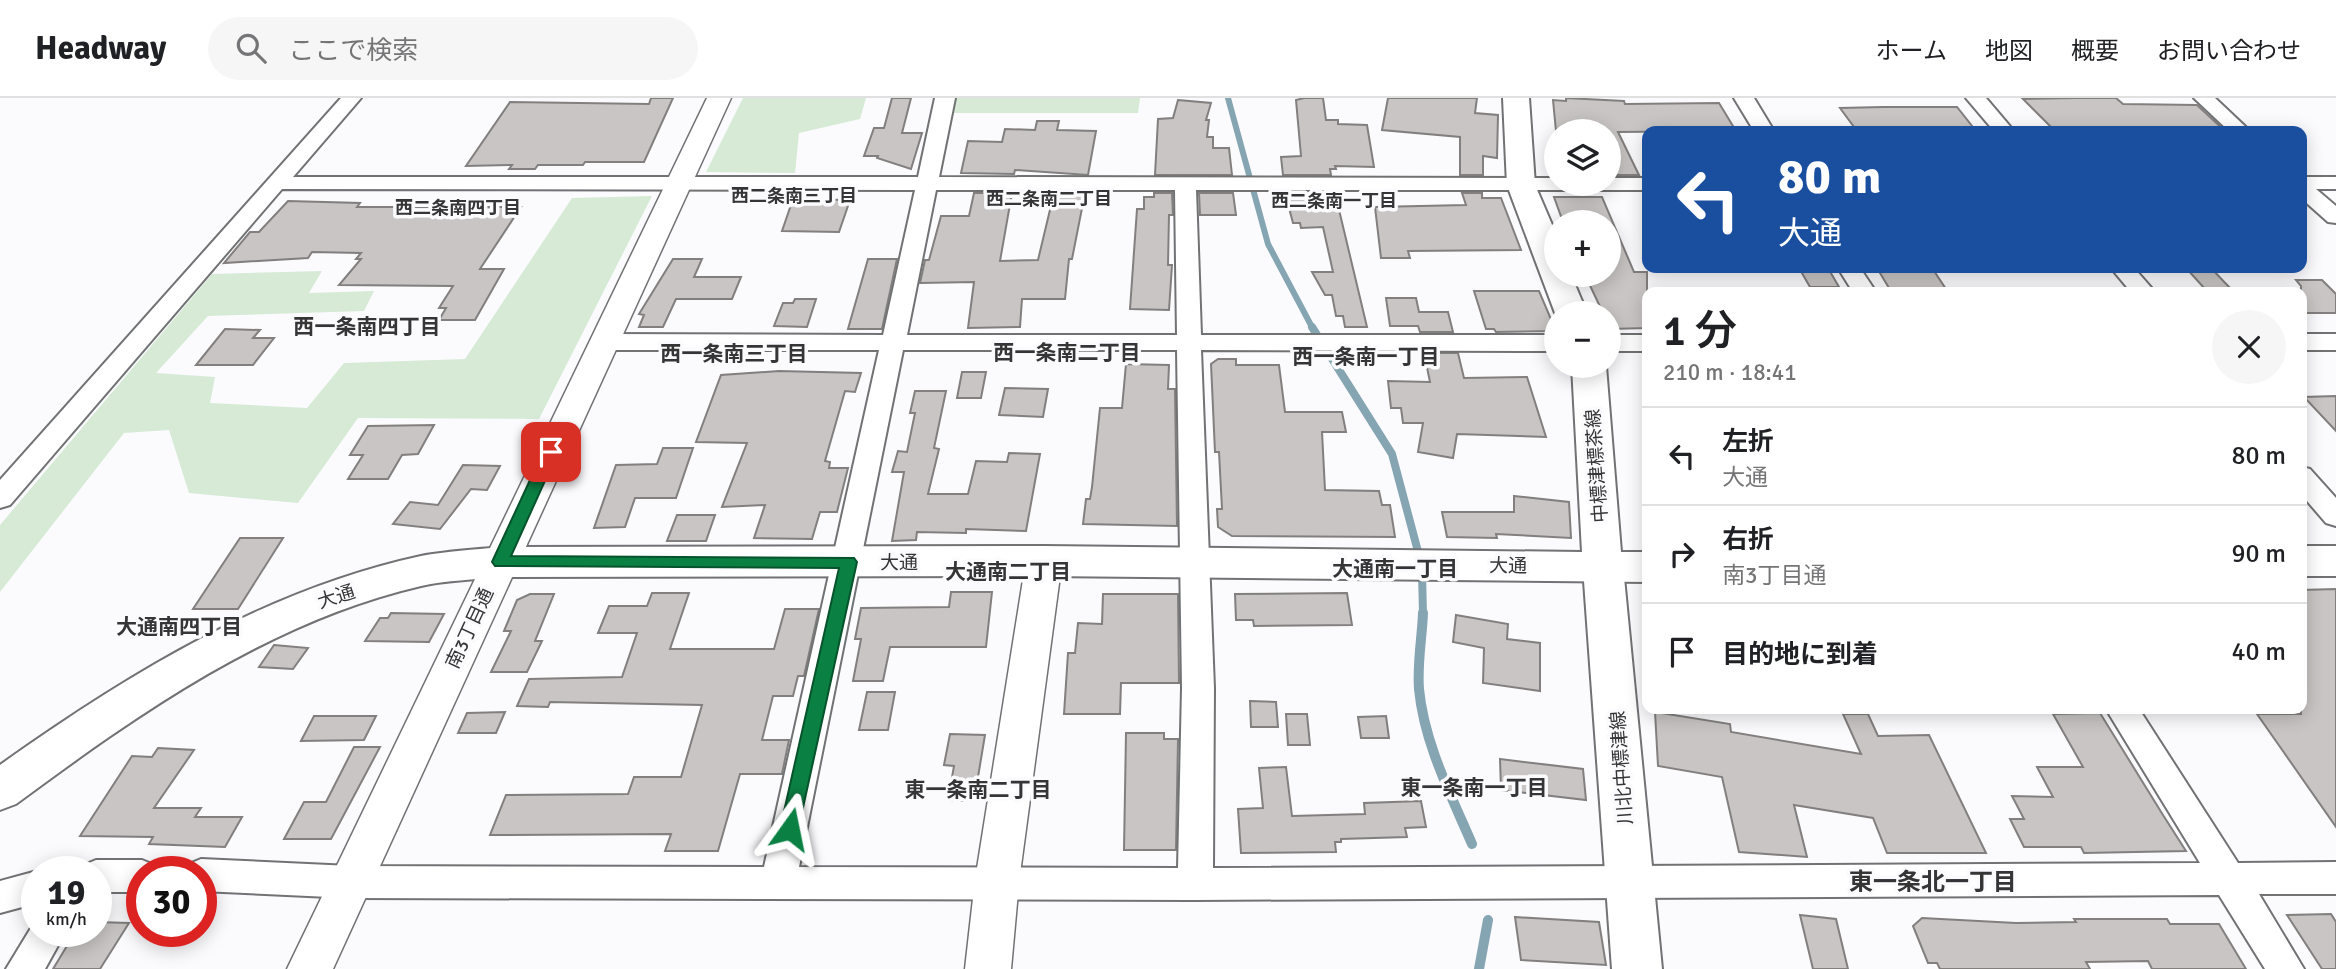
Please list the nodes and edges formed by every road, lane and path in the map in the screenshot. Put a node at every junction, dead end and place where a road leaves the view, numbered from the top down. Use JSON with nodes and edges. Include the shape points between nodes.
{"nodes":[{"id":1,"x":351,"y":98,"type":"edge"},
{"id":2,"x":719,"y":98,"type":"edge"},
{"id":3,"x":945,"y":98,"type":"edge"},
{"id":4,"x":1516,"y":98,"type":"edge"},
{"id":5,"x":1744,"y":98,"type":"edge"},
{"id":6,"x":1976,"y":98,"type":"edge"},
{"id":7,"x":2204,"y":98,"type":"edge"},
{"id":8,"x":1761,"y":126,"type":"edge"},
{"id":9,"x":2000,"y":126,"type":"edge"},
{"id":10,"x":2235,"y":126,"type":"edge"},
{"id":11,"x":680,"y":182,"type":"junction"},
{"id":12,"x":927,"y":182,"type":"junction"},
{"id":13,"x":276,"y":183,"type":"junction"},
{"id":14,"x":2336,"y":183,"type":"edge"},
{"id":15,"x":1185,"y":184,"type":"junction"},
{"id":16,"x":1642,"y":184,"type":"edge"},
{"id":17,"x":1521,"y":185,"type":"junction"},
{"id":18,"x":2307,"y":186,"type":"edge"},
{"id":19,"x":2307,"y":186,"type":"edge"},
{"id":20,"x":2336,"y":189,"type":"edge"},
{"id":21,"x":2307,"y":191,"type":"edge"},
{"id":22,"x":2336,"y":217,"type":"edge"},
{"id":23,"x":1544,"y":243,"type":"edge"},
{"id":24,"x":2126,"y":273,"type":"edge"},
{"id":25,"x":2139,"y":287,"type":"edge"},
{"id":26,"x":603,"y":342,"type":"junction"},
{"id":27,"x":2307,"y":342,"type":"edge"},
{"id":28,"x":2336,"y":342,"type":"edge"},
{"id":29,"x":1544,"y":343,"type":"edge"},
{"id":30,"x":1621,"y":343,"type":"edge"},
{"id":31,"x":1642,"y":343,"type":"edge"},
{"id":32,"x":895,"y":344,"type":"junction"},
{"id":33,"x":1189,"y":344,"type":"junction"},
{"id":34,"x":1590,"y":378,"type":"edge"},
{"id":35,"x":2307,"y":483,"type":"edge"},
{"id":36,"x":0,"y":498,"type":"edge"},
{"id":37,"x":2336,"y":516,"type":"edge"},
{"id":38,"x":1044,"y":561,"type":"junction"},
{"id":39,"x":2307,"y":561,"type":"edge"},
{"id":40,"x":2336,"y":561,"type":"edge"},
{"id":41,"x":500,"y":562,"type":"junction"},
{"id":42,"x":848,"y":562,"type":"junction"},
{"id":43,"x":1196,"y":562,"type":"junction"},
{"id":44,"x":1603,"y":566,"type":"junction"},
{"id":45,"x":1642,"y":566,"type":"edge"},
{"id":46,"x":2125,"y":714,"type":"edge"},
{"id":47,"x":0,"y":790,"type":"edge"},
{"id":48,"x":217,"y":876,"type":"edge"},
{"id":49,"x":2336,"y":878,"type":"edge"},
{"id":50,"x":2231,"y":880,"type":"junction"},
{"id":51,"x":997,"y":881,"type":"junction"},
{"id":52,"x":1631,"y":881,"type":"junction"},
{"id":53,"x":351,"y":882,"type":"junction"},
{"id":54,"x":778,"y":882,"type":"junction"},
{"id":55,"x":1195,"y":884,"type":"junction"},
{"id":56,"x":21,"y":891,"type":"edge"},
{"id":57,"x":0,"y":897,"type":"edge"},
{"id":58,"x":38,"y":947,"type":"edge"},
{"id":59,"x":24,"y":969,"type":"edge"},
{"id":60,"x":310,"y":969,"type":"edge"},
{"id":61,"x":988,"y":969,"type":"edge"},
{"id":62,"x":1637,"y":969,"type":"edge"},
{"id":63,"x":2286,"y":969,"type":"edge"}],
"edges":[{"from":1,"to":13,"type":"street"},
{"from":2,"to":11,"type":"street","name":"南3丁目通"},
{"from":3,"to":12,"type":"street"},
{"from":4,"to":17,"type":"main road"},
{"from":5,"to":8,"type":"street"},
{"from":6,"to":9,"type":"street"},
{"from":7,"to":10,"type":"street"},
{"from":11,"to":12,"type":"street"},
{"from":11,"to":13,"type":"street"},
{"from":11,"to":26,"type":"street","name":"南3丁目通"},
{"from":12,"to":15,"type":"street"},
{"from":12,"to":32,"type":"street"},
{"from":13,"to":36,"type":"street"},
{"from":14,"to":18,"type":"street"},
{"from":15,"to":17,"type":"street"},
{"from":15,"to":33,"type":"street"},
{"from":16,"to":17,"type":"street"},
{"from":17,"to":23,"type":"main road"},
{"from":19,"to":20,"type":"street"},
{"from":21,"to":22,"type":"street"},
{"from":24,"to":25,"type":"street"},
{"from":26,"to":32,"type":"street"},
{"from":26,"to":41,"type":"street","name":"南3丁目通"},
{"from":27,"to":28,"type":"street"},
{"from":29,"to":33,"type":"street"},
{"from":30,"to":31,"type":"street"},
{"from":32,"to":33,"type":"street"},
{"from":32,"to":42,"type":"street"},
{"from":33,"to":43,"type":"street"},
{"from":34,"to":44,"type":"main road","name":"中標津標茶線"},
{"from":35,"to":37,"type":"street"},
{"from":38,"to":42,"type":"main road","name":"大通"},
{"from":38,"to":43,"type":"main road","name":"大通"},
{"from":38,"to":51,"type":"street"},
{"from":39,"to":40,"type":"main road"},
{"from":41,"to":42,"type":"main road","name":"大通"},
{"from":41,"to":47,"type":"main road","name":"大通","via":[[424,571],[376,583],[270,621],[132,697]]},
{"from":41,"to":53,"type":"street","name":"南3丁目通"},
{"from":42,"to":54,"type":"street"},
{"from":43,"to":44,"type":"main road","name":"大通"},
{"from":43,"to":55,"type":"street"},
{"from":44,"to":45,"type":"main road","name":"大通"},
{"from":44,"to":52,"type":"main road","name":"川北中標津線"},
{"from":46,"to":50,"type":"street"},
{"from":48,"to":53,"type":"street"},
{"from":49,"to":50,"type":"street"},
{"from":50,"to":52,"type":"street"},
{"from":50,"to":63,"type":"street"},
{"from":51,"to":54,"type":"street"},
{"from":51,"to":55,"type":"street"},
{"from":51,"to":61,"type":"street"},
{"from":52,"to":55,"type":"street"},
{"from":52,"to":62,"type":"main road","name":"川北中標津線"},
{"from":53,"to":54,"type":"street"},
{"from":53,"to":60,"type":"street","name":"南3丁目通"},
{"from":56,"to":57,"type":"street"},
{"from":58,"to":59,"type":"street"}]}
